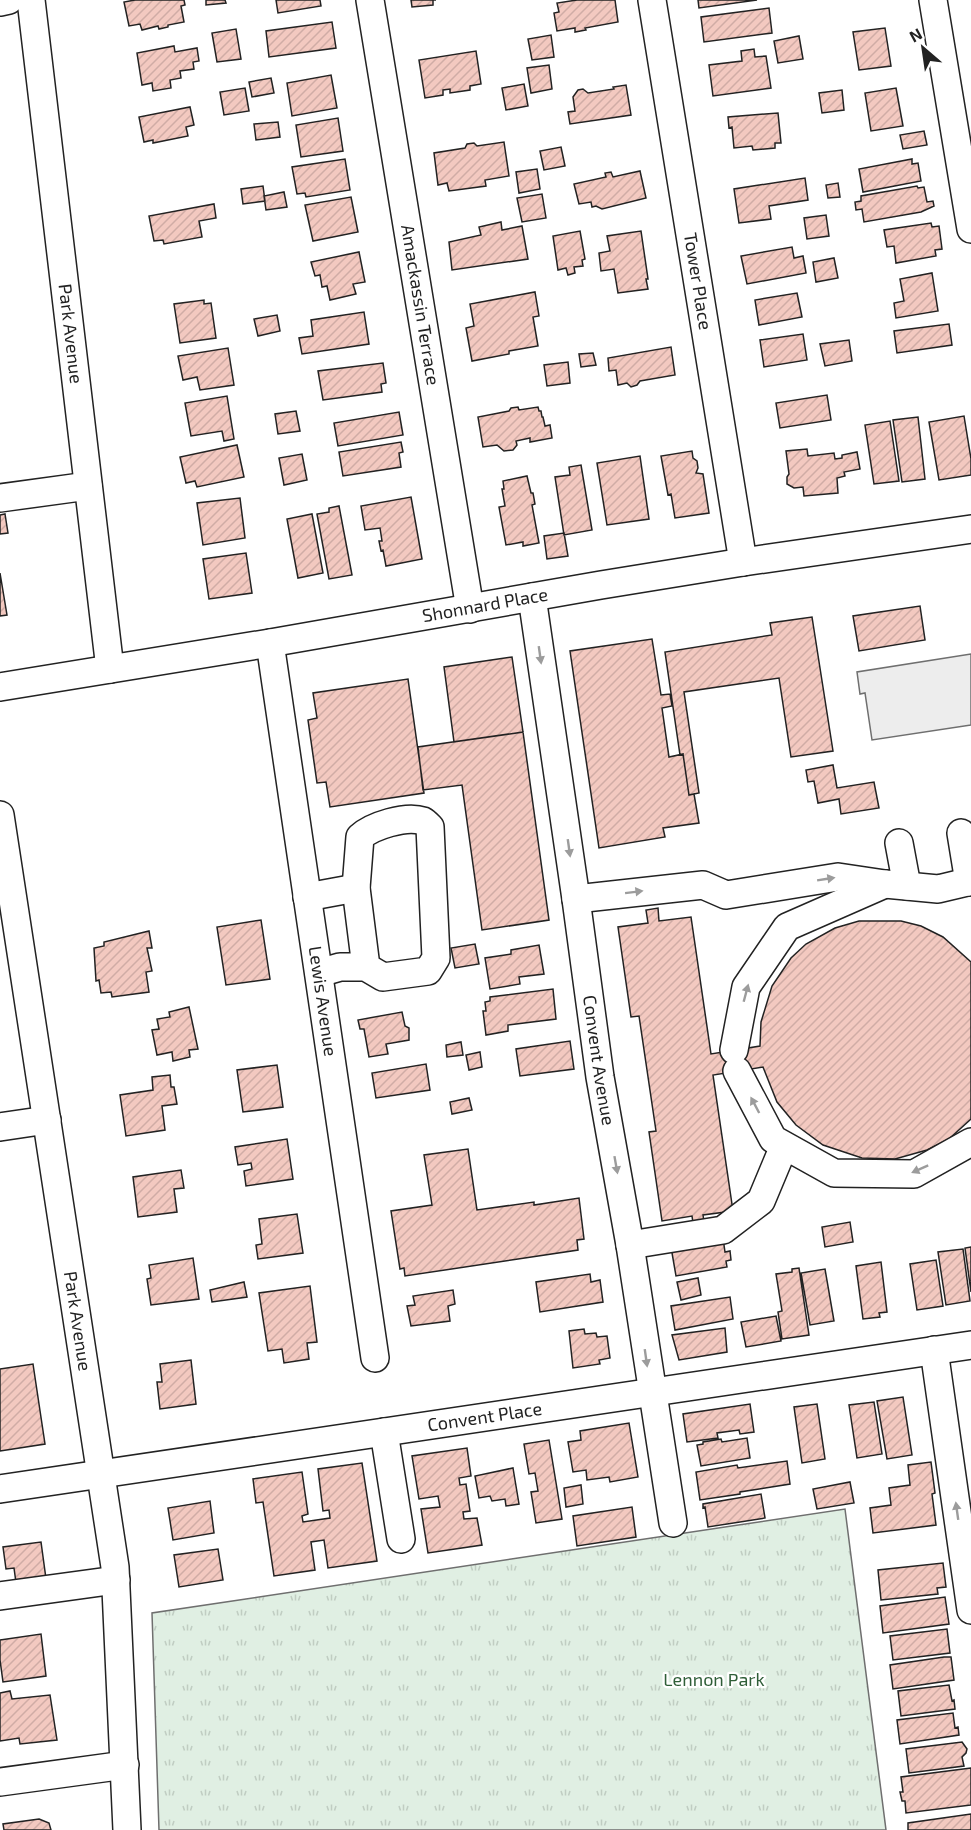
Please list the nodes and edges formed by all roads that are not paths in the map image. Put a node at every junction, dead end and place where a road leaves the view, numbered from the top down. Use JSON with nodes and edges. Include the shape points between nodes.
{"nodes":[{"id":1,"x":9,"y":0,"type":"edge"},
{"id":2,"x":31,"y":0,"type":"edge"},
{"id":3,"x":370,"y":0,"type":"edge"},
{"id":4,"x":652,"y":0,"type":"edge"},
{"id":5,"x":933,"y":0,"type":"edge"},
{"id":6,"x":0,"y":2,"type":"edge"},
{"id":7,"x":971,"y":230,"type":"edge"},
{"id":8,"x":88,"y":486,"type":"junction"},
{"id":9,"x":0,"y":498,"type":"edge"},
{"id":10,"x":971,"y":529,"type":"edge"},
{"id":11,"x":743,"y":562,"type":"junction"},
{"id":12,"x":532,"y":597,"type":"junction"},
{"id":13,"x":470,"y":609,"type":"junction"},
{"id":14,"x":270,"y":643,"type":"junction"},
{"id":15,"x":110,"y":669,"type":"junction"},
{"id":16,"x":0,"y":687,"type":"edge"},
{"id":17,"x":0,"y":815,"type":"edge"},
{"id":18,"x":962,"y":832,"type":"dead end"},
{"id":19,"x":898,"y":843,"type":"dead end"},
{"id":20,"x":970,"y":882,"type":"edge"},
{"id":21,"x":896,"y":885,"type":"junction"},
{"id":22,"x":356,"y":888,"type":"junction"},
{"id":23,"x":307,"y":897,"type":"junction"},
{"id":24,"x":576,"y":899,"type":"junction"},
{"id":25,"x":366,"y":967,"type":"junction"},
{"id":26,"x":319,"y":973,"type":"junction"},
{"id":27,"x":47,"y":1120,"type":"junction"},
{"id":28,"x":0,"y":1127,"type":"edge"},
{"id":29,"x":971,"y":1142,"type":"edge"},
{"id":30,"x":784,"y":1146,"type":"junction"},
{"id":31,"x":630,"y":1245,"type":"junction"},
{"id":32,"x":971,"y":1344,"type":"edge"},
{"id":33,"x":934,"y":1350,"type":"junction"},
{"id":34,"x":375,"y":1358,"type":"dead end"},
{"id":35,"x":651,"y":1392,"type":"junction"},
{"id":36,"x":384,"y":1432,"type":"junction"},
{"id":37,"x":101,"y":1474,"type":"junction"},
{"id":38,"x":0,"y":1489,"type":"edge"},
{"id":39,"x":673,"y":1523,"type":"dead end"},
{"id":40,"x":400,"y":1539,"type":"dead end"},
{"id":41,"x":116,"y":1580,"type":"junction"},
{"id":42,"x":0,"y":1596,"type":"edge"},
{"id":43,"x":971,"y":1610,"type":"edge"},
{"id":44,"x":124,"y":1765,"type":"junction"},
{"id":45,"x":0,"y":1782,"type":"edge"},
{"id":46,"x":127,"y":1830,"type":"edge"}],
"edges":[{"from":1,"to":6,"type":"street"},
{"from":2,"to":8,"type":"street","name":"Park Avenue"},
{"from":3,"to":13,"type":"street","name":"Amackassin Terrace"},
{"from":4,"to":11,"type":"street","name":"Tower Place"},
{"from":5,"to":7,"type":"street"},
{"from":8,"to":9,"type":"street"},
{"from":8,"to":15,"type":"street","name":"Park Avenue"},
{"from":10,"to":11,"type":"street","name":"Shonnard Place"},
{"from":11,"to":12,"type":"street","name":"Shonnard Place"},
{"from":12,"to":13,"type":"street","name":"Shonnard Place"},
{"from":12,"to":24,"type":"street","name":"Convent Avenue","one_way":true},
{"from":13,"to":14,"type":"street","name":"Shonnard Place"},
{"from":14,"to":15,"type":"street","name":"Shonnard Place"},
{"from":14,"to":23,"type":"street","name":"Lewis Avenue"},
{"from":15,"to":16,"type":"street","name":"Shonnard Place"},
{"from":17,"to":27,"type":"street","name":"Park Avenue"},
{"from":18,"to":20,"type":"street"},
{"from":19,"to":21,"type":"street"},
{"from":20,"to":21,"type":"street","via":[[938,889]]},
{"from":24,"to":21,"type":"street","one_way":true,"via":[[703,885],[726,895],[838,877]]},
{"from":30,"to":21,"type":"street","one_way":true,"via":[[773,1139],[736,1060],[746,987],[787,927]]},
{"from":22,"to":23,"type":"street"},
{"from":22,"to":25,"type":"street"},
{"from":22,"to":25,"type":"street","via":[[360,837],[364,833],[400,820],[424,821],[430,827],[436,958],[428,971],[383,977]]},
{"from":23,"to":26,"type":"street","name":"Lewis Avenue"},
{"from":24,"to":31,"type":"street","name":"Convent Avenue","one_way":true,"via":[[600,1077]]},
{"from":25,"to":26,"type":"street"},
{"from":26,"to":34,"type":"street","name":"Lewis Avenue"},
{"from":27,"to":28,"type":"street"},
{"from":27,"to":37,"type":"street","name":"Park Avenue"},
{"from":29,"to":30,"type":"street","one_way":true,"via":[[914,1174],[834,1173]]},
{"from":30,"to":31,"type":"street","via":[[761,1201],[723,1230]]},
{"from":31,"to":35,"type":"street","name":"Convent Avenue","one_way":true},
{"from":32,"to":33,"type":"street","name":"Convent Place"},
{"from":33,"to":35,"type":"street","name":"Convent Place"},
{"from":43,"to":33,"type":"street","one_way":true},
{"from":35,"to":36,"type":"street","name":"Convent Place"},
{"from":35,"to":39,"type":"street","name":"Convent Avenue"},
{"from":36,"to":37,"type":"street","name":"Convent Place"},
{"from":36,"to":40,"type":"street"},
{"from":37,"to":38,"type":"street","name":"Convent Place"},
{"from":37,"to":41,"type":"street","name":"Park Avenue"},
{"from":41,"to":42,"type":"street"},
{"from":41,"to":44,"type":"street","name":"Park Avenue"},
{"from":44,"to":45,"type":"street"},
{"from":44,"to":46,"type":"street","name":"Park Avenue"}]}
